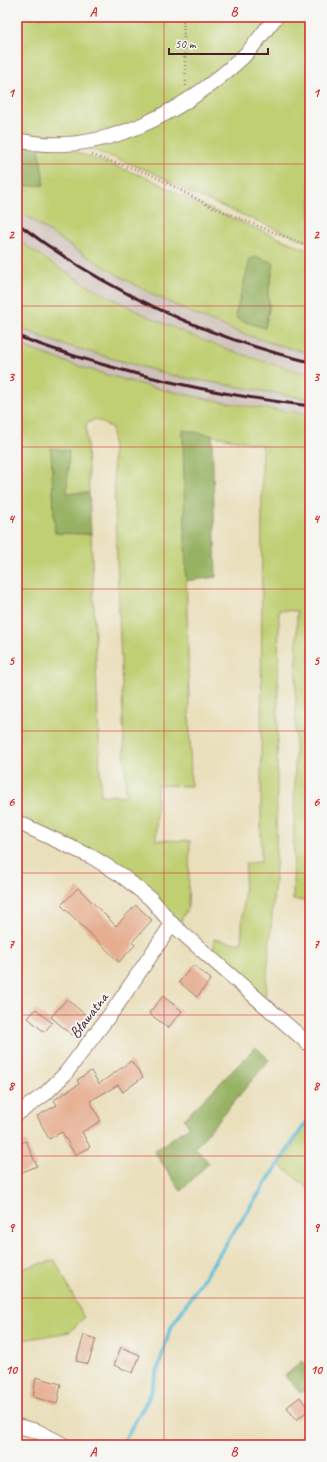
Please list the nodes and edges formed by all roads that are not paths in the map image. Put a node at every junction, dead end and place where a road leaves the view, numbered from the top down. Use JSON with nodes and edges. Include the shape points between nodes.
{"nodes":[{"id":1,"x":276,"y":17,"type":"edge"},
{"id":2,"x":17,"y":140,"type":"edge"},
{"id":3,"x":17,"y":822,"type":"edge"},
{"id":4,"x":172,"y":924,"type":"junction"},
{"id":5,"x":310,"y":1045,"type":"edge"},
{"id":6,"x":17,"y":1114,"type":"edge"},
{"id":7,"x":17,"y":1426,"type":"edge"},
{"id":8,"x":64,"y":1445,"type":"edge"}],
"edges":[{"from":1,"to":2,"type":"street","via":[[244,56],[186,100],[146,123],[117,134],[73,143],[51,144]]},
{"from":3,"to":4,"type":"street","via":[[92,856],[121,875],[151,899]]},
{"from":4,"to":5,"type":"street"},
{"from":4,"to":6,"type":"street","name":"Bławatna","via":[[115,1008],[65,1074],[45,1094]]},
{"from":7,"to":8,"type":"street","via":[[38,1431]]}]}
